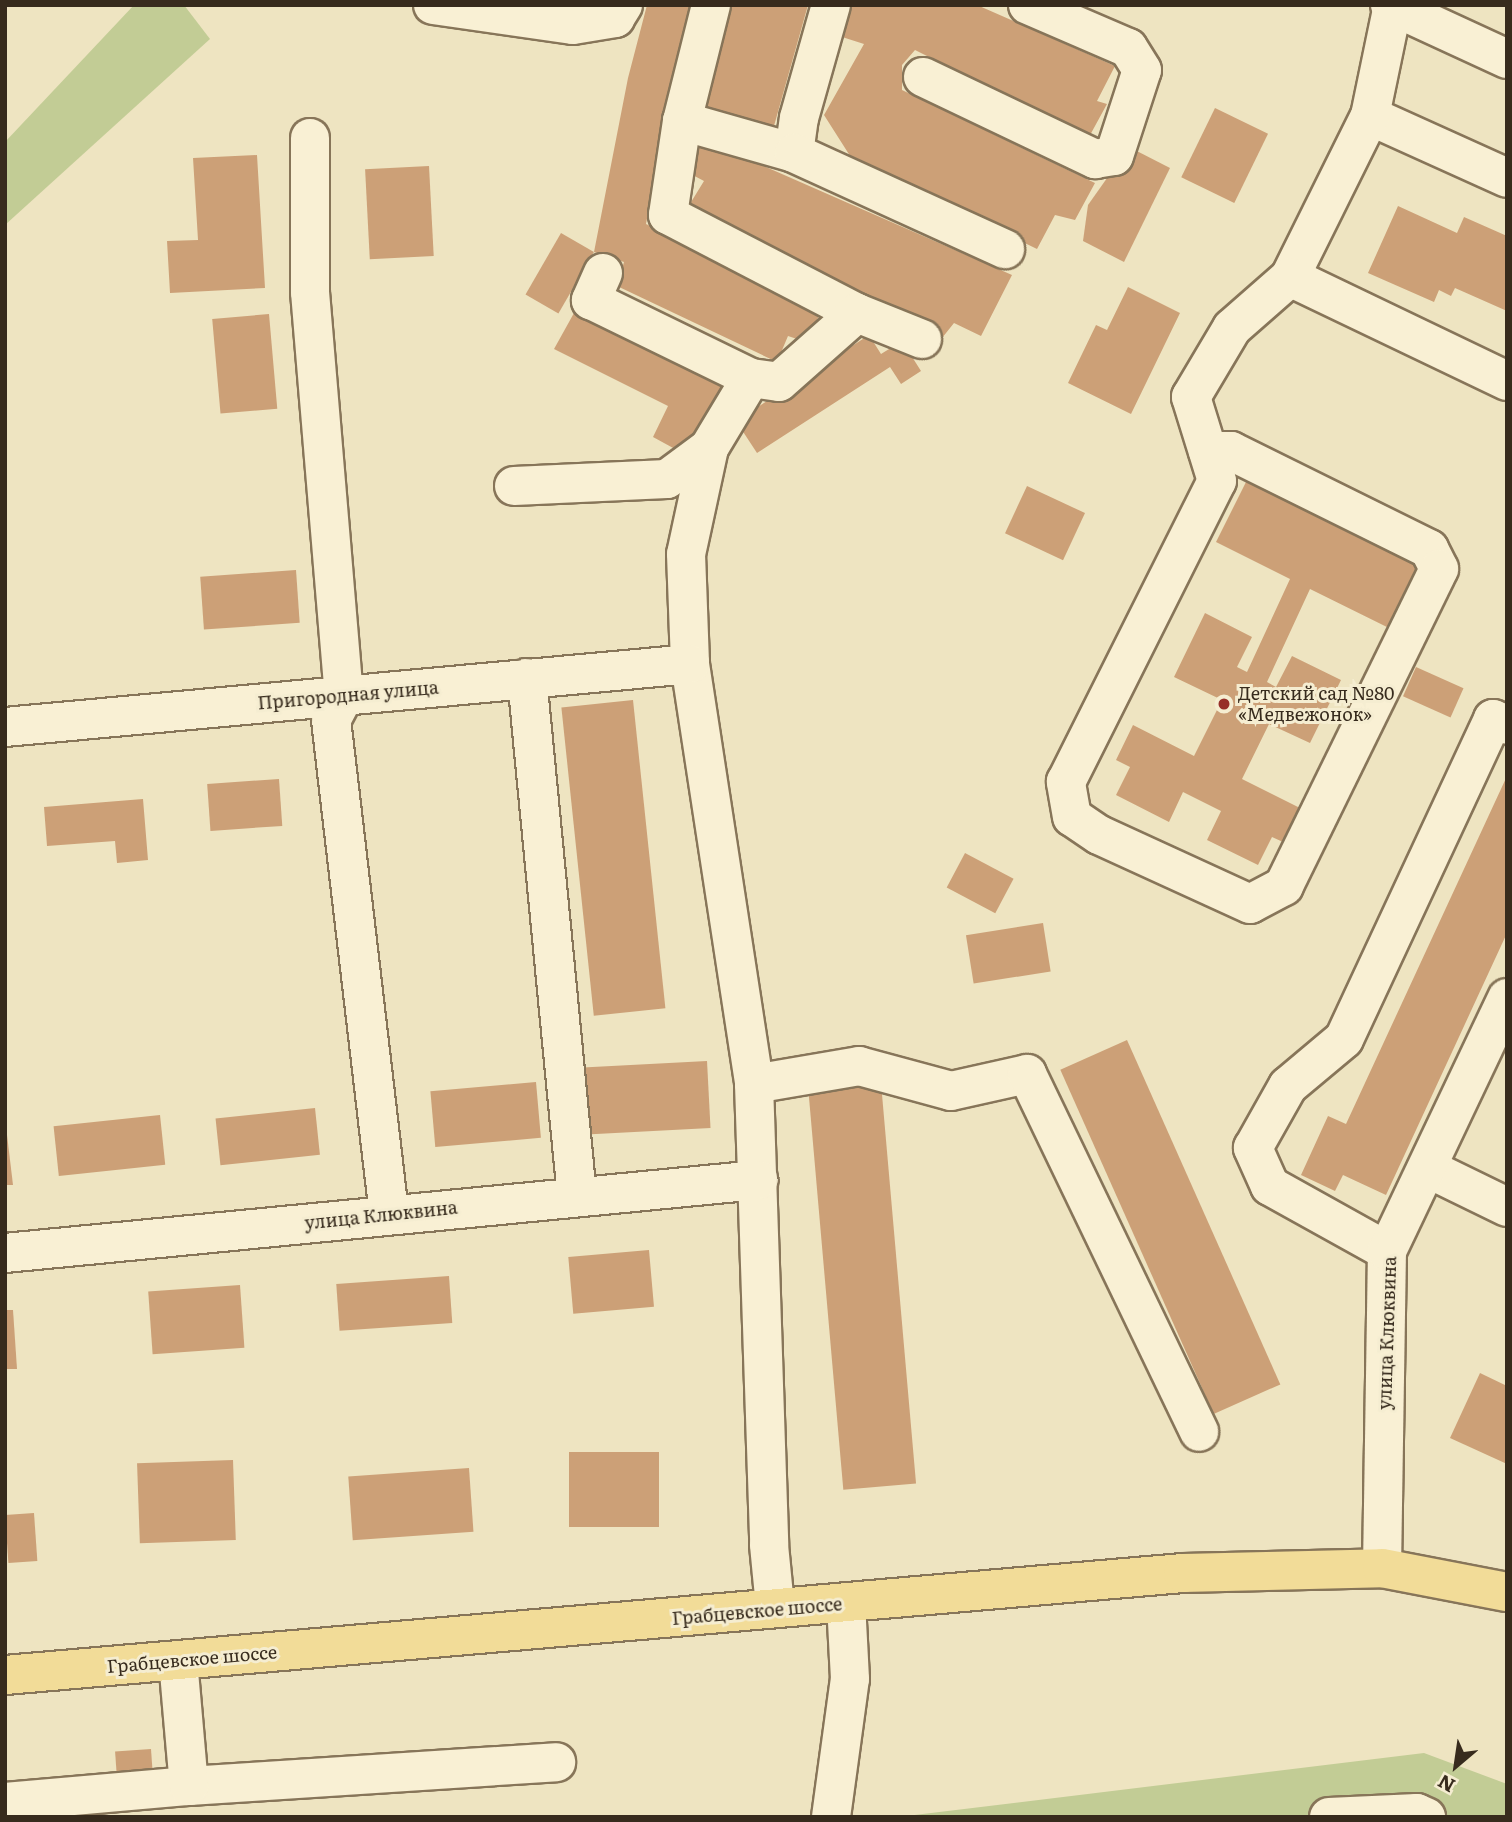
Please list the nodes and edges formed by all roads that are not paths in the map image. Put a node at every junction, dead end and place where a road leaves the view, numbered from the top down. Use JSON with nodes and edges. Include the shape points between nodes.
{"nodes":[{"id":1,"x":433,"y":5,"type":"edge"},
{"id":2,"x":623,"y":5,"type":"edge"},
{"id":3,"x":711,"y":5,"type":"edge"},
{"id":4,"x":831,"y":5,"type":"edge"},
{"id":5,"x":1028,"y":5,"type":"edge"},
{"id":6,"x":1392,"y":6,"type":"edge"},
{"id":7,"x":1507,"y":59,"type":"edge"},
{"id":8,"x":923,"y":77,"type":"dead end"},
{"id":9,"x":1370,"y":116,"type":"junction"},
{"id":10,"x":682,"y":121,"type":"junction"},
{"id":11,"x":310,"y":138,"type":"dead end"},
{"id":12,"x":794,"y":153,"type":"junction"},
{"id":13,"x":1507,"y":178,"type":"edge"},
{"id":14,"x":1005,"y":249,"type":"dead end"},
{"id":15,"x":603,"y":273,"type":"dead end"},
{"id":16,"x":1290,"y":277,"type":"junction"},
{"id":17,"x":857,"y":313,"type":"junction"},
{"id":18,"x":922,"y":339,"type":"dead end"},
{"id":19,"x":751,"y":378,"type":"junction"},
{"id":20,"x":1507,"y":381,"type":"edge"},
{"id":21,"x":709,"y":448,"type":"junction"},
{"id":22,"x":1208,"y":451,"type":"junction"},
{"id":23,"x":514,"y":486,"type":"dead end"},
{"id":24,"x":690,"y":664,"type":"junction"},
{"id":25,"x":527,"y":678,"type":"junction"},
{"id":26,"x":344,"y":696,"type":"junction"},
{"id":27,"x":1507,"y":725,"type":"edge"},
{"id":28,"x":5,"y":727,"type":"edge"},
{"id":29,"x":1507,"y":998,"type":"edge"},
{"id":30,"x":754,"y":1084,"type":"junction"},
{"id":31,"x":1427,"y":1168,"type":"junction"},
{"id":32,"x":758,"y":1180,"type":"junction"},
{"id":33,"x":577,"y":1196,"type":"junction"},
{"id":34,"x":1507,"y":1207,"type":"edge"},
{"id":35,"x":389,"y":1214,"type":"junction"},
{"id":36,"x":1387,"y":1251,"type":"junction"},
{"id":37,"x":5,"y":1253,"type":"edge"},
{"id":38,"x":1199,"y":1432,"type":"dead end"},
{"id":39,"x":1382,"y":1568,"type":"junction"},
{"id":40,"x":1507,"y":1592,"type":"edge"},
{"id":41,"x":846,"y":1602,"type":"junction"},
{"id":42,"x":775,"y":1606,"type":"junction"},
{"id":43,"x":178,"y":1660,"type":"junction"},
{"id":44,"x":5,"y":1675,"type":"edge"},
{"id":45,"x":556,"y":1762,"type":"dead end"},
{"id":46,"x":189,"y":1786,"type":"junction"},
{"id":47,"x":5,"y":1802,"type":"edge"},
{"id":48,"x":831,"y":1817,"type":"edge"},
{"id":49,"x":1329,"y":1817,"type":"edge"},
{"id":50,"x":1426,"y":1817,"type":"edge"}],
"edges":[{"from":1,"to":2,"type":"street","via":[[573,25],[615,18]]},
{"from":3,"to":10,"type":"street"},
{"from":4,"to":12,"type":"street"},
{"from":5,"to":8,"type":"street","via":[[1128,48],[1142,70],[1114,156],[1095,159]]},
{"from":6,"to":7,"type":"street"},
{"from":6,"to":9,"type":"street"},
{"from":9,"to":13,"type":"street"},
{"from":9,"to":16,"type":"street"},
{"from":10,"to":12,"type":"street"},
{"from":10,"to":17,"type":"street","via":[[668,215]]},
{"from":11,"to":26,"type":"street","via":[[310,292]]},
{"from":12,"to":14,"type":"street"},
{"from":15,"to":19,"type":"street","via":[[592,300]]},
{"from":16,"to":20,"type":"street"},
{"from":16,"to":22,"type":"street","via":[[1232,328],[1191,397]]},
{"from":17,"to":18,"type":"street"},
{"from":17,"to":19,"type":"street","via":[[779,382]]},
{"from":19,"to":21,"type":"street"},
{"from":21,"to":23,"type":"street","via":[[667,479]]},
{"from":21,"to":24,"type":"street","via":[[686,554]]},
{"from":22,"to":22,"type":"street","via":[[1231,451],[1429,549],[1439,569],[1284,886],[1250,904],[1098,835],[1072,817],[1066,782],[1217,481]]},
{"from":24,"to":25,"type":"street","name":"Пригородная улица"},
{"from":24,"to":30,"type":"street"},
{"from":25,"to":26,"type":"street","name":"Пригородная улица"},
{"from":25,"to":33,"type":"street"},
{"from":26,"to":28,"type":"street","name":"Пригородная улица"},
{"from":26,"to":35,"type":"street","via":[[331,720]]},
{"from":27,"to":36,"type":"street","via":[[1493,719],[1344,1039],[1288,1086],[1253,1148],[1270,1186]]},
{"from":29,"to":31,"type":"street","name":"улица Клюквина"},
{"from":30,"to":32,"type":"street"},
{"from":30,"to":38,"type":"street","via":[[859,1066],[951,1091],[1027,1074]]},
{"from":31,"to":34,"type":"street"},
{"from":31,"to":36,"type":"street","name":"улица Клюквина"},
{"from":32,"to":33,"type":"street","name":"улица Клюквина"},
{"from":32,"to":42,"type":"street","via":[[769,1545]]},
{"from":33,"to":35,"type":"street","name":"улица Клюквина"},
{"from":35,"to":37,"type":"street","name":"улица Клюквина"},
{"from":36,"to":39,"type":"street","name":"улица Клюквина"},
{"from":39,"to":40,"type":"main road","name":"Грабцевское шоссе"},
{"from":39,"to":41,"type":"main road","name":"Грабцевское шоссе","via":[[1182,1573]]},
{"from":41,"to":42,"type":"main road","name":"Грабцевское шоссе"},
{"from":41,"to":48,"type":"street","via":[[850,1679]]},
{"from":42,"to":43,"type":"main road","name":"Грабцевское шоссе"},
{"from":43,"to":44,"type":"main road","name":"Грабцевское шоссе"},
{"from":43,"to":46,"type":"street"},
{"from":45,"to":46,"type":"street"},
{"from":46,"to":47,"type":"street"},
{"from":49,"to":50,"type":"street","via":[[1417,1813]]}]}
